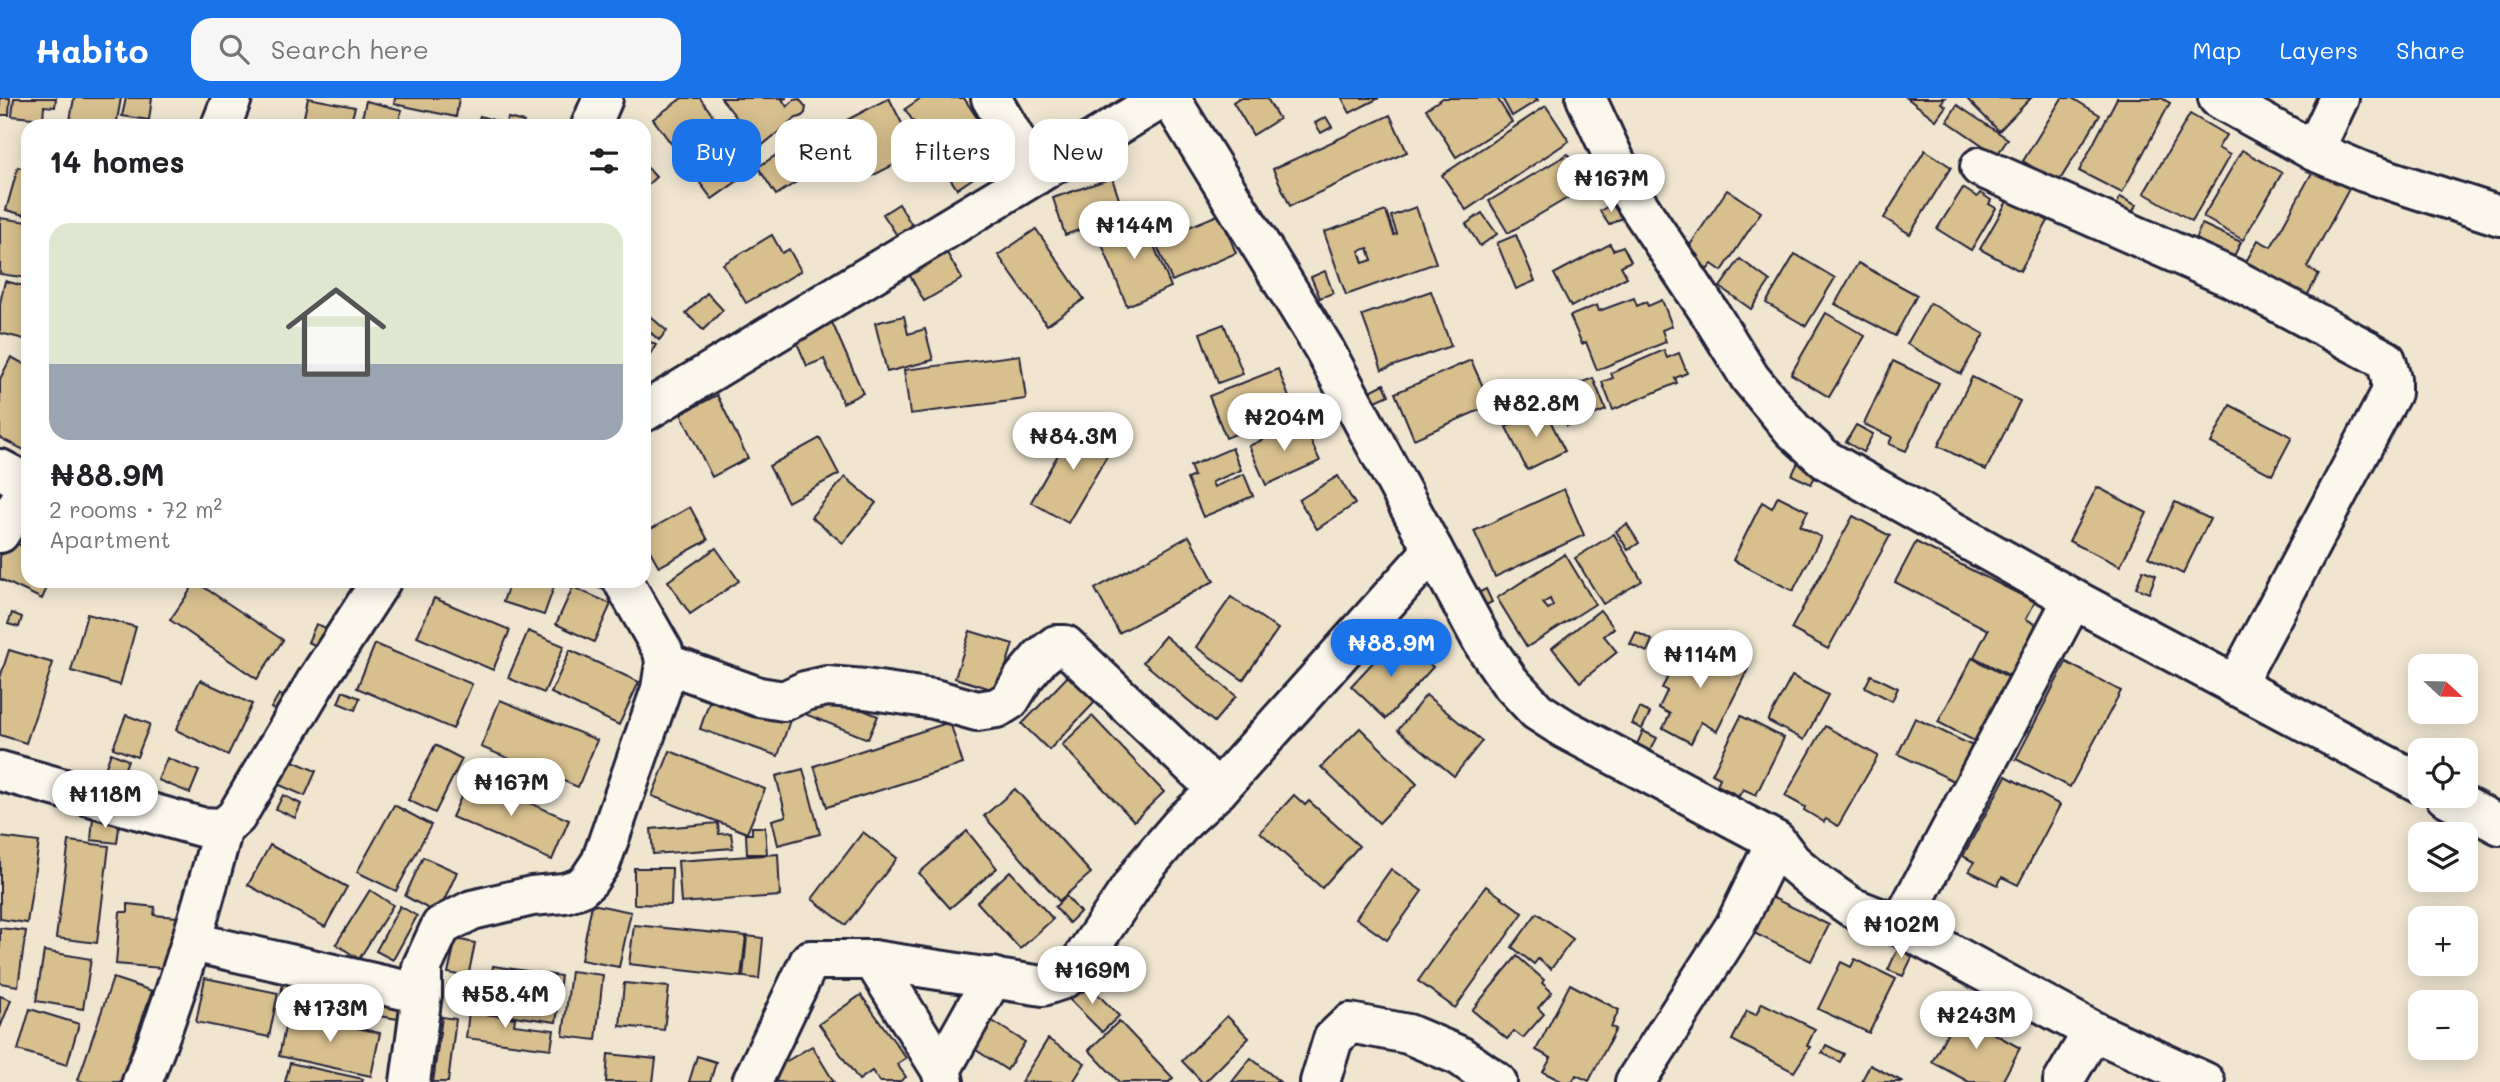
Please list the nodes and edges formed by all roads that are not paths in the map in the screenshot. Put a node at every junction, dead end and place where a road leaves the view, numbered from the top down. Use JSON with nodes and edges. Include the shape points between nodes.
{"nodes":[{"id":1,"x":232,"y":98,"type":"edge"},
{"id":2,"x":603,"y":98,"type":"edge"},
{"id":3,"x":991,"y":98,"type":"edge"},
{"id":4,"x":1163,"y":98,"type":"edge"},
{"id":5,"x":1170,"y":98,"type":"edge"},
{"id":6,"x":1586,"y":98,"type":"edge"},
{"id":7,"x":2218,"y":98,"type":"edge"},
{"id":8,"x":2339,"y":98,"type":"edge"},
{"id":9,"x":224,"y":119,"type":"edge"},
{"id":10,"x":594,"y":119,"type":"edge"},
{"id":11,"x":1128,"y":119,"type":"edge"},
{"id":12,"x":2314,"y":151,"type":"junction"},
{"id":13,"x":1029,"y":163,"type":"edge"},
{"id":14,"x":1980,"y":167,"type":"dead end"},
{"id":15,"x":1029,"y":179,"type":"edge"},
{"id":16,"x":2500,"y":216,"type":"edge"},
{"id":17,"x":651,"y":408,"type":"edge"},
{"id":18,"x":0,"y":469,"type":"edge"},
{"id":19,"x":21,"y":482,"type":"edge"},
{"id":20,"x":21,"y":498,"type":"edge"},
{"id":21,"x":0,"y":533,"type":"edge"},
{"id":22,"x":1433,"y":550,"type":"junction"},
{"id":23,"x":376,"y":588,"type":"edge"},
{"id":24,"x":627,"y":588,"type":"edge"},
{"id":25,"x":2073,"y":598,"type":"junction"},
{"id":26,"x":666,"y":663,"type":"junction"},
{"id":27,"x":2235,"y":686,"type":"junction"},
{"id":28,"x":0,"y":771,"type":"edge"},
{"id":29,"x":2408,"y":777,"type":"edge"},
{"id":30,"x":1218,"y":790,"type":"junction"},
{"id":31,"x":2468,"y":808,"type":"edge"},
{"id":32,"x":2500,"y":825,"type":"edge"},
{"id":33,"x":223,"y":828,"type":"junction"},
{"id":34,"x":1776,"y":841,"type":"junction"},
{"id":35,"x":1900,"y":926,"type":"junction"},
{"id":36,"x":192,"y":942,"type":"junction"},
{"id":37,"x":873,"y":960,"type":"junction"},
{"id":38,"x":993,"y":976,"type":"junction"},
{"id":39,"x":422,"y":994,"type":"junction"},
{"id":40,"x":2093,"y":1031,"type":"junction"},
{"id":41,"x":943,"y":1076,"type":"edge"},
{"id":42,"x":142,"y":1082,"type":"edge"},
{"id":43,"x":410,"y":1082,"type":"edge"},
{"id":44,"x":752,"y":1082,"type":"edge"},
{"id":45,"x":1320,"y":1082,"type":"edge"},
{"id":46,"x":1497,"y":1082,"type":"edge"},
{"id":47,"x":1635,"y":1082,"type":"edge"},
{"id":48,"x":2063,"y":1082,"type":"edge"},
{"id":49,"x":2205,"y":1082,"type":"edge"}],
"edges":[{"from":1,"to":9,"type":"street"},
{"from":2,"to":10,"type":"street"},
{"from":3,"to":13,"type":"street"},
{"from":4,"to":11,"type":"street"},
{"from":5,"to":22,"type":"street","via":[[1323,347]]},
{"from":6,"to":25,"type":"street","via":[[1630,193],[1750,378],[1793,430],[1826,460]]},
{"from":7,"to":12,"type":"street"},
{"from":8,"to":12,"type":"street"},
{"from":12,"to":16,"type":"street"},
{"from":14,"to":27,"type":"street","via":[[2232,278],[2386,360],[2391,393]]},
{"from":15,"to":17,"type":"street"},
{"from":18,"to":19,"type":"street"},
{"from":20,"to":21,"type":"street"},
{"from":22,"to":30,"type":"street"},
{"from":22,"to":34,"type":"street","via":[[1485,646],[1536,710]]},
{"from":23,"to":33,"type":"street","via":[[236,817]]},
{"from":24,"to":26,"type":"street"},
{"from":25,"to":27,"type":"street"},
{"from":25,"to":35,"type":"street"},
{"from":26,"to":30,"type":"street","via":[[759,697],[783,701],[827,686],[934,699],[977,711],[1010,700],[1041,657],[1056,645],[1065,645]]},
{"from":26,"to":39,"type":"street","via":[[606,850],[589,880],[564,893],[532,895],[472,910],[441,926],[422,967]]},
{"from":27,"to":29,"type":"street"},
{"from":28,"to":33,"type":"street","via":[[201,827]]},
{"from":30,"to":38,"type":"street","via":[[1144,867],[1073,973],[1044,986]]},
{"from":31,"to":32,"type":"street"},
{"from":33,"to":36,"type":"street"},
{"from":34,"to":35,"type":"street","via":[[1809,877],[1851,907]]},
{"from":34,"to":47,"type":"street","via":[[1735,926]]},
{"from":35,"to":40,"type":"street"},
{"from":36,"to":39,"type":"street"},
{"from":36,"to":42,"type":"street"},
{"from":37,"to":38,"type":"street"},
{"from":37,"to":41,"type":"street"},
{"from":37,"to":44,"type":"street","via":[[810,960]]},
{"from":38,"to":41,"type":"street"},
{"from":39,"to":43,"type":"street"},
{"from":40,"to":48,"type":"street"},
{"from":40,"to":49,"type":"street"},
{"from":45,"to":46,"type":"street","via":[[1333,1039],[1350,1023],[1408,1034],[1460,1056]]}]}
